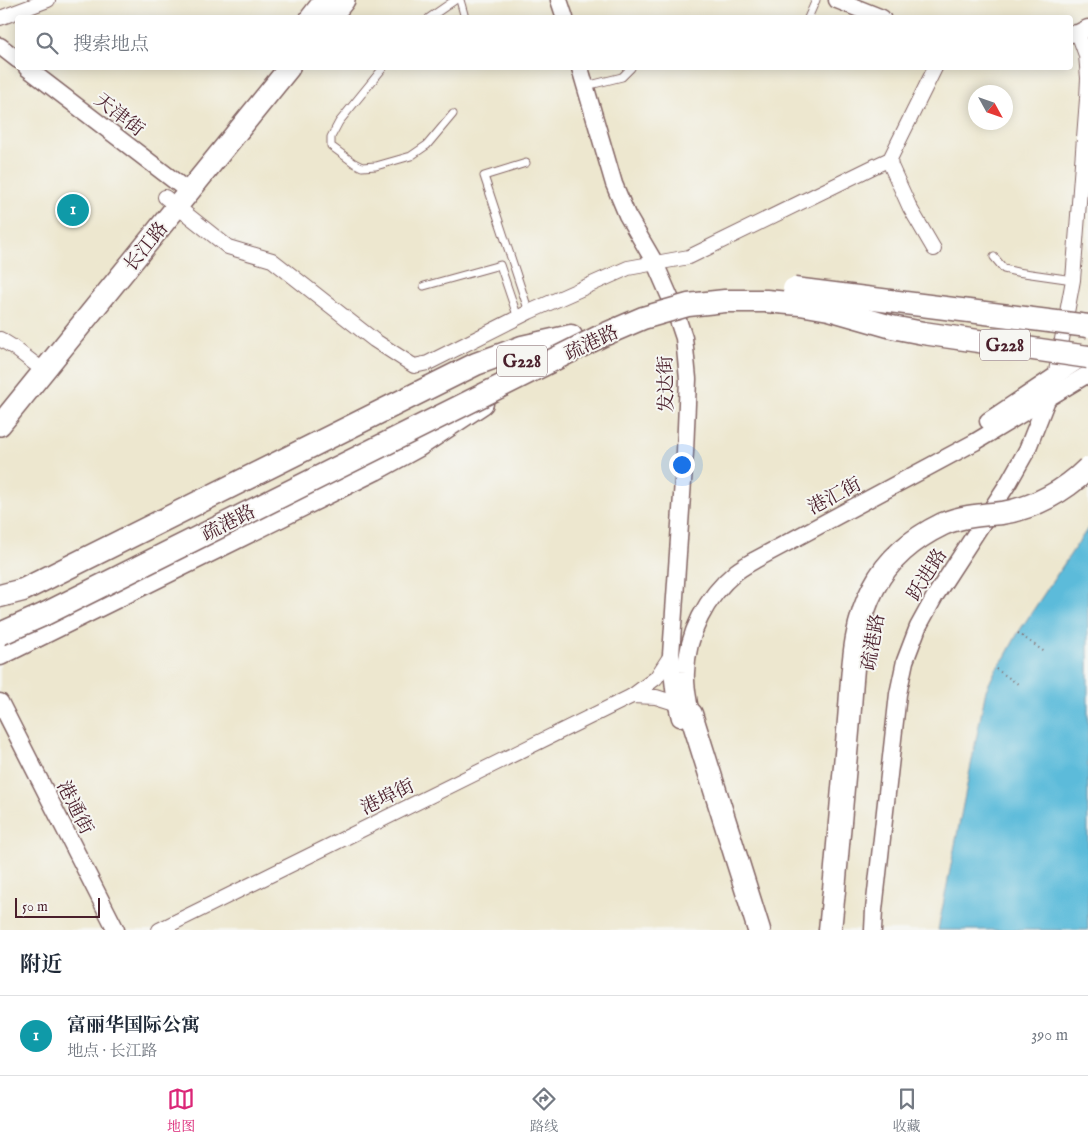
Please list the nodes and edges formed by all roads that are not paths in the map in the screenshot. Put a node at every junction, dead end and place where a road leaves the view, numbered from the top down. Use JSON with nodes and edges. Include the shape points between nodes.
{"nodes":[{"id":1,"x":48,"y":0,"type":"edge"},
{"id":2,"x":325,"y":0,"type":"edge"},
{"id":3,"x":344,"y":0,"type":"edge"},
{"id":4,"x":455,"y":0,"type":"edge"},
{"id":5,"x":460,"y":0,"type":"edge"},
{"id":6,"x":559,"y":0,"type":"edge"},
{"id":7,"x":816,"y":0,"type":"edge"},
{"id":8,"x":837,"y":0,"type":"edge"},
{"id":9,"x":313,"y":15,"type":"edge"},
{"id":10,"x":332,"y":15,"type":"edge"},
{"id":11,"x":433,"y":15,"type":"edge"},
{"id":12,"x":464,"y":15,"type":"edge"},
{"id":13,"x":564,"y":15,"type":"edge"},
{"id":14,"x":809,"y":15,"type":"edge"},
{"id":15,"x":874,"y":15,"type":"edge"},
{"id":16,"x":0,"y":18,"type":"edge"},
{"id":17,"x":1079,"y":32,"type":"edge"},
{"id":18,"x":0,"y":46,"type":"edge"},
{"id":19,"x":15,"y":58,"type":"edge"},
{"id":20,"x":29,"y":70,"type":"edge"},
{"id":21,"x":269,"y":70,"type":"edge"},
{"id":22,"x":288,"y":70,"type":"edge"},
{"id":23,"x":381,"y":70,"type":"edge"},
{"id":24,"x":581,"y":70,"type":"edge"},
{"id":25,"x":629,"y":70,"type":"edge"},
{"id":26,"x":934,"y":70,"type":"edge"},
{"id":27,"x":586,"y":86,"type":"junction"},
{"id":28,"x":453,"y":114,"type":"dead end"},
{"id":29,"x":890,"y":159,"type":"junction"},
{"id":30,"x":526,"y":163,"type":"dead end"},
{"id":31,"x":177,"y":195,"type":"junction"},
{"id":32,"x":934,"y":250,"type":"dead end"},
{"id":33,"x":994,"y":257,"type":"dead end"},
{"id":34,"x":655,"y":264,"type":"junction"},
{"id":35,"x":1074,"y":280,"type":"junction"},
{"id":36,"x":424,"y":286,"type":"dead end"},
{"id":37,"x":523,"y":315,"type":"junction"},
{"id":38,"x":1088,"y":326,"type":"edge"},
{"id":39,"x":571,"y":336,"type":"junction"},
{"id":40,"x":0,"y":339,"type":"edge"},
{"id":41,"x":1088,"y":355,"type":"edge"},
{"id":42,"x":38,"y":367,"type":"junction"},
{"id":43,"x":529,"y":372,"type":"junction"},
{"id":44,"x":1088,"y":374,"type":"edge"},
{"id":45,"x":1055,"y":377,"type":"junction"},
{"id":46,"x":1048,"y":397,"type":"junction"},
{"id":47,"x":0,"y":402,"type":"edge"},
{"id":48,"x":0,"y":425,"type":"edge"},
{"id":49,"x":1088,"y":468,"type":"edge"},
{"id":50,"x":1088,"y":486,"type":"edge"},
{"id":51,"x":0,"y":596,"type":"edge"},
{"id":52,"x":0,"y":620,"type":"edge"},
{"id":53,"x":684,"y":626,"type":"junction"},
{"id":54,"x":0,"y":634,"type":"edge"},
{"id":55,"x":0,"y":654,"type":"edge"},
{"id":56,"x":671,"y":655,"type":"junction"},
{"id":57,"x":632,"y":696,"type":"junction"},
{"id":58,"x":0,"y":702,"type":"edge"},
{"id":59,"x":682,"y":712,"type":"junction"},
{"id":60,"x":0,"y":727,"type":"edge"},
{"id":61,"x":840,"y":891,"type":"junction"},
{"id":62,"x":104,"y":930,"type":"edge"},
{"id":63,"x":116,"y":930,"type":"edge"},
{"id":64,"x":159,"y":930,"type":"edge"},
{"id":65,"x":744,"y":930,"type":"edge"},
{"id":66,"x":759,"y":930,"type":"edge"},
{"id":67,"x":830,"y":930,"type":"edge"},
{"id":68,"x":843,"y":930,"type":"edge"},
{"id":69,"x":873,"y":930,"type":"edge"}],
"edges":[{"from":1,"to":16,"type":"street"},
{"from":2,"to":9,"type":"main road"},
{"from":3,"to":10,"type":"main road"},
{"from":4,"to":11,"type":"lane"},
{"from":5,"to":12,"type":"lane"},
{"from":6,"to":13,"type":"street"},
{"from":7,"to":14,"type":"lane"},
{"from":8,"to":15,"type":"street"},
{"from":17,"to":35,"type":"street","via":[[1088,78]]},
{"from":18,"to":19,"type":"street"},
{"from":20,"to":31,"type":"street","name":"天津街"},
{"from":21,"to":31,"type":"main road","name":"长江路"},
{"from":22,"to":31,"type":"main road","name":"长江路"},
{"from":23,"to":28,"type":"lane","via":[[331,137],[331,146],[354,164],[376,166],[411,156],[427,145]]},
{"from":24,"to":27,"type":"street","name":"发达街"},
{"from":25,"to":27,"type":"lane","via":[[622,77]]},
{"from":26,"to":29,"type":"street"},
{"from":27,"to":34,"type":"street","name":"发达街","via":[[614,184]]},
{"from":29,"to":32,"type":"street","via":[[910,208]]},
{"from":29,"to":34,"type":"street","via":[[689,257]]},
{"from":30,"to":37,"type":"lane","via":[[484,176]]},
{"from":31,"to":37,"type":"street","via":[[228,247],[272,260],[374,340],[414,366]]},
{"from":31,"to":42,"type":"main road","name":"长江路"},
{"from":33,"to":35,"type":"lane","via":[[1004,269]]},
{"from":34,"to":37,"type":"street","via":[[628,268]]},
{"from":34,"to":53,"type":"street","name":"发达街","via":[[684,338],[688,379]]},
{"from":35,"to":45,"type":"street"},
{"from":36,"to":37,"type":"lane","via":[[500,265]]},
{"from":38,"to":39,"type":"highway","name":"疏港路","number":"G228","bridge":true,"via":[[765,286],[686,291],[638,306]]},
{"from":39,"to":51,"type":"highway","via":[[522,346],[476,364],[23,590]]},
{"from":39,"to":52,"type":"highway","name":"疏港路","number":"G228"},
{"from":40,"to":42,"type":"street"},
{"from":41,"to":43,"type":"highway","name":"疏港路","number":"G228","bridge":true,"via":[[923,334],[800,304],[725,301],[688,305],[643,318]]},
{"from":41,"to":45,"type":"street","name":"港汇街"},
{"from":42,"to":47,"type":"main road","name":"长江路"},
{"from":42,"to":48,"type":"main road","name":"长江路"},
{"from":43,"to":54,"type":"highway","name":"疏港路","number":"G228","bridge":true},
{"from":43,"to":55,"type":"highway","bridge":true,"via":[[449,426],[375,469]]},
{"from":44,"to":46,"type":"street","name":"港汇街"},
{"from":45,"to":46,"type":"street","name":"跃进路"},
{"from":45,"to":53,"type":"street","name":"港汇街","via":[[970,432],[748,551],[706,587]]},
{"from":46,"to":53,"type":"street","name":"港汇街","via":[[975,442],[748,564],[719,588],[704,609]]},
{"from":46,"to":69,"type":"street","name":"跃进路","via":[[1027,450],[935,596],[905,661],[898,694]]},
{"from":49,"to":61,"type":"highway","bridge":true,"via":[[1065,488],[1026,507],[962,518],[928,532],[909,544],[883,571],[865,605],[856,647]]},
{"from":50,"to":61,"type":"highway","name":"疏港路","via":[[1053,510],[1028,520],[980,527],[933,543],[904,566],[884,594],[868,650]]},
{"from":53,"to":56,"type":"street","name":"发达街"},
{"from":53,"to":59,"type":"street","name":"港汇街","via":[[687,695]]},
{"from":56,"to":57,"type":"street","name":"港埠街","via":[[656,678]]},
{"from":56,"to":59,"type":"street","name":"发达街","via":[[672,684]]},
{"from":57,"to":59,"type":"street","via":[[656,697]]},
{"from":57,"to":64,"type":"street","name":"港埠街"},
{"from":58,"to":63,"type":"street","name":"港通街"},
{"from":59,"to":65,"type":"highway"},
{"from":59,"to":66,"type":"highway"},
{"from":60,"to":62,"type":"street","name":"港通街"},
{"from":61,"to":67,"type":"highway","name":"疏港路"},
{"from":61,"to":68,"type":"highway","name":"疏港路"}]}
